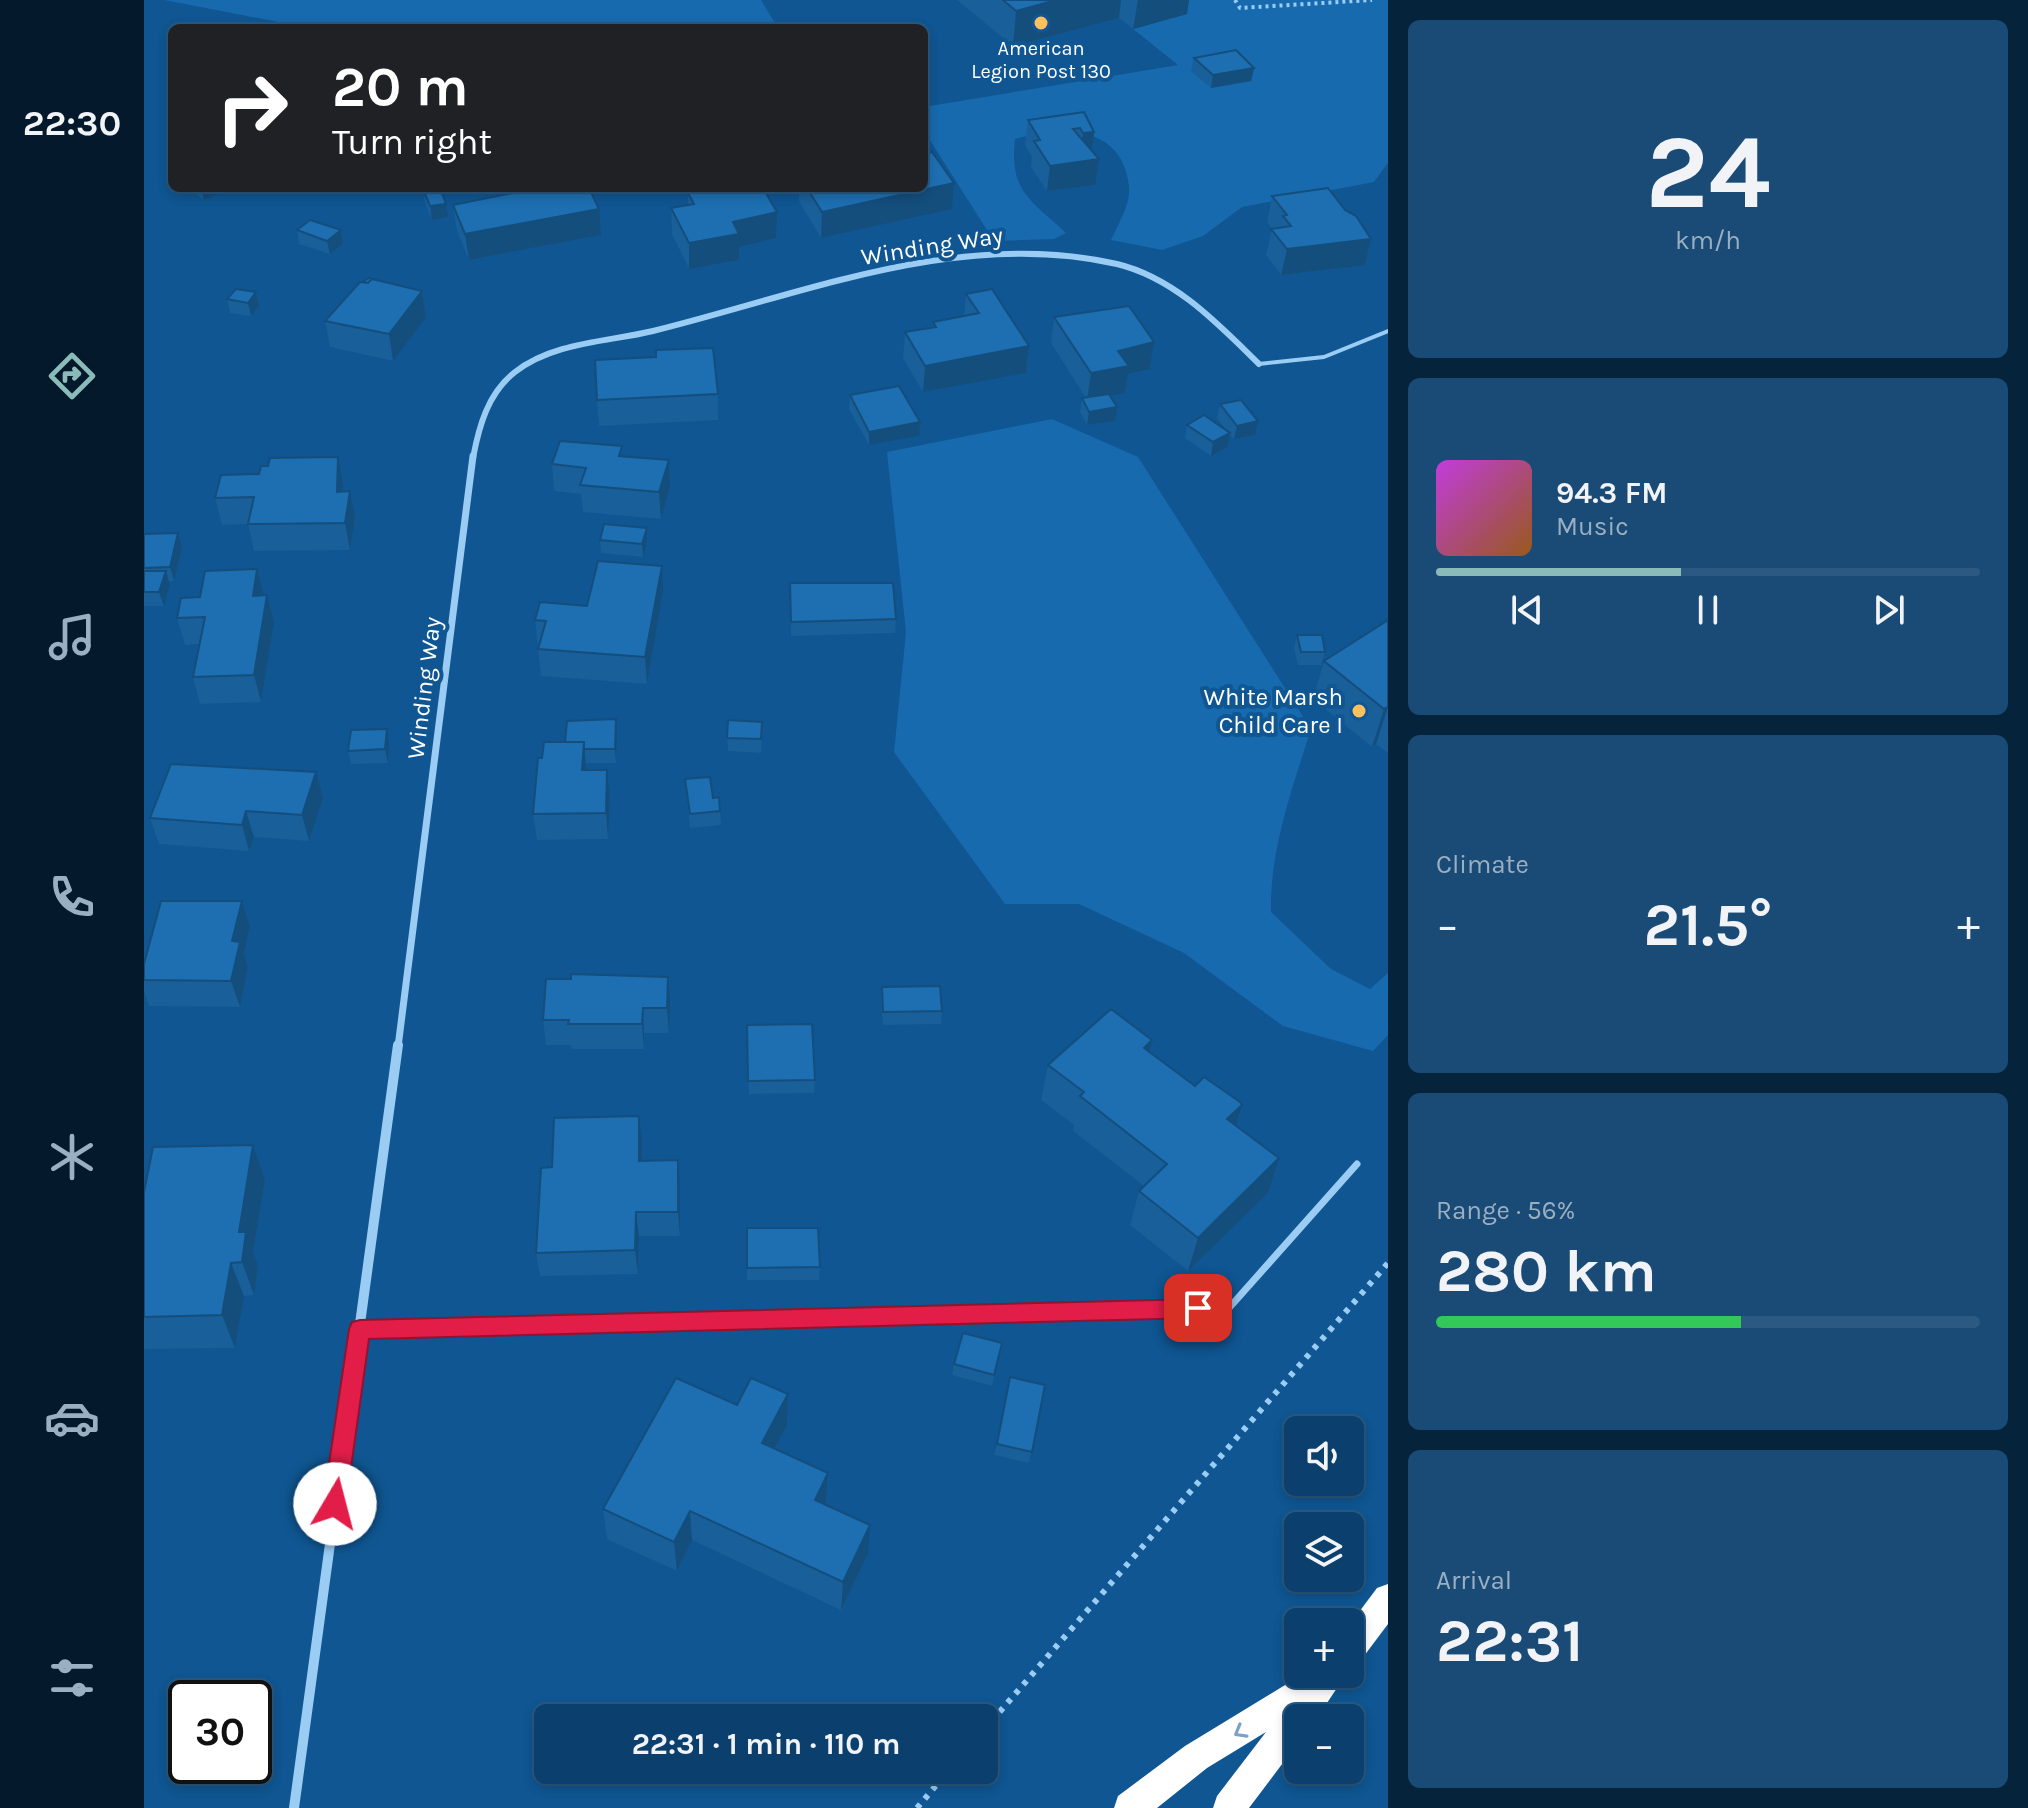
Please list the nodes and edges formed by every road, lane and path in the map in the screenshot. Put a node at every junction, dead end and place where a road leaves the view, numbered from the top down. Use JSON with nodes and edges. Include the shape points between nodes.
{"nodes":[{"id":1,"x":1235,"y":0,"type":"edge"},
{"id":2,"x":1372,"y":0,"type":"edge"},
{"id":3,"x":1388,"y":331,"type":"edge"},
{"id":4,"x":1259,"y":364,"type":"joint"},
{"id":5,"x":1357,"y":1164,"type":"dead end"},
{"id":6,"x":1388,"y":1263,"type":"edge"},
{"id":7,"x":360,"y":1329,"type":"junction"},
{"id":8,"x":1388,"y":1599,"type":"edge"},
{"id":9,"x":1364,"y":1631,"type":"edge"},
{"id":10,"x":1309,"y":1688,"type":"edge"},
{"id":11,"x":1320,"y":1688,"type":"edge"},
{"id":12,"x":998,"y":1714,"type":"edge"},
{"id":13,"x":937,"y":1784,"type":"edge"},
{"id":14,"x":294,"y":1808,"type":"edge"},
{"id":15,"x":917,"y":1808,"type":"edge"},
{"id":16,"x":1130,"y":1808,"type":"edge"},
{"id":17,"x":1229,"y":1808,"type":"edge"}],
"edges":[{"from":1,"to":2,"type":"path","via":[[1240,8]]},
{"from":3,"to":4,"type":"lane","via":[[1324,357]]},
{"from":4,"to":7,"type":"street","name":"Winding Way","via":[[1203,309],[1143,272],[1093,258],[1001,253],[930,262],[558,349],[513,374],[496,391],[474,447],[468,487]]},
{"from":5,"to":7,"type":"lane","via":[[1229,1308]]},
{"from":6,"to":12,"type":"path"},
{"from":7,"to":14,"type":"street","name":"Winding Way"},
{"from":8,"to":9,"type":"highway"},
{"from":10,"to":16,"type":"highway","one_way":true,"via":[[1196,1757]]},
{"from":11,"to":17,"type":"highway"},
{"from":13,"to":15,"type":"path"}]}
